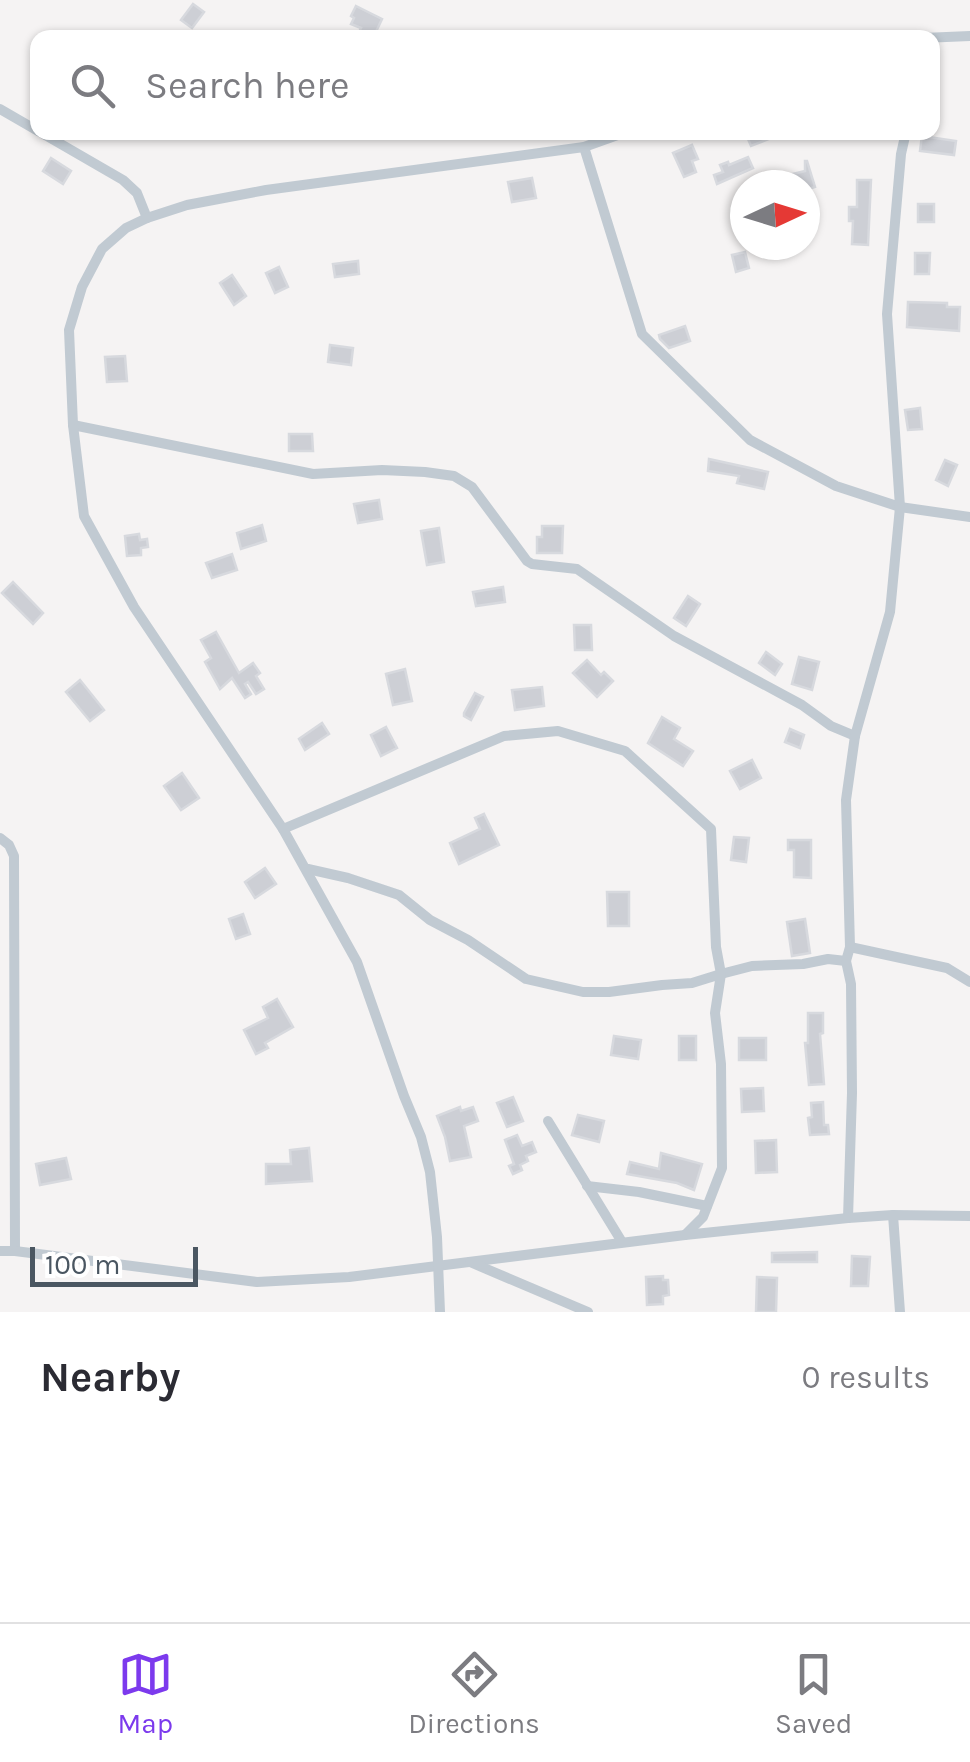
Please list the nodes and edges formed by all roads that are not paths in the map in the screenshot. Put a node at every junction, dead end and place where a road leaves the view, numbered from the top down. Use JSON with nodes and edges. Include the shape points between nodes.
{"nodes":[{"id":1,"x":970,"y":36,"type":"edge"},
{"id":2,"x":940,"y":37,"type":"edge"},
{"id":3,"x":0,"y":109,"type":"edge"},
{"id":4,"x":30,"y":127,"type":"edge"},
{"id":5,"x":53,"y":140,"type":"edge"},
{"id":6,"x":602,"y":140,"type":"edge"},
{"id":7,"x":904,"y":140,"type":"edge"},
{"id":8,"x":584,"y":146,"type":"junction"},
{"id":9,"x":147,"y":218,"type":"junction"},
{"id":10,"x":73,"y":425,"type":"junction"},
{"id":11,"x":900,"y":507,"type":"junction"},
{"id":12,"x":970,"y":518,"type":"edge"},
{"id":13,"x":855,"y":736,"type":"junction"},
{"id":14,"x":284,"y":828,"type":"junction"},
{"id":15,"x":0,"y":838,"type":"edge"},
{"id":16,"x":308,"y":869,"type":"junction"},
{"id":17,"x":850,"y":947,"type":"junction"},
{"id":18,"x":846,"y":961,"type":"junction"},
{"id":19,"x":721,"y":974,"type":"junction"},
{"id":20,"x":970,"y":982,"type":"edge"},
{"id":21,"x":548,"y":1121,"type":"dead end"},
{"id":22,"x":587,"y":1186,"type":"junction"},
{"id":23,"x":707,"y":1206,"type":"junction"},
{"id":24,"x":893,"y":1214,"type":"junction"},
{"id":25,"x":970,"y":1216,"type":"edge"},
{"id":26,"x":848,"y":1218,"type":"junction"},
{"id":27,"x":685,"y":1235,"type":"junction"},
{"id":28,"x":622,"y":1242,"type":"junction"},
{"id":29,"x":0,"y":1251,"type":"edge"},
{"id":30,"x":15,"y":1251,"type":"junction"},
{"id":31,"x":469,"y":1262,"type":"junction"},
{"id":32,"x":437,"y":1265,"type":"junction"},
{"id":33,"x":440,"y":1312,"type":"edge"},
{"id":34,"x":588,"y":1312,"type":"edge"},
{"id":35,"x":900,"y":1312,"type":"edge"}],
"edges":[{"from":1,"to":2,"type":"street"},
{"from":3,"to":4,"type":"street"},
{"from":5,"to":9,"type":"street","via":[[123,180]]},
{"from":6,"to":8,"type":"street"},
{"from":7,"to":11,"type":"street","via":[[886,314]]},
{"from":8,"to":9,"type":"street","via":[[266,190]]},
{"from":8,"to":11,"type":"street","via":[[642,334],[750,440],[836,486]]},
{"from":9,"to":10,"type":"street","via":[[102,249],[82,287],[70,330]]},
{"from":10,"to":13,"type":"street","via":[[313,474],[454,476],[472,487],[527,561],[576,569],[674,636]]},
{"from":10,"to":14,"type":"street","via":[[84,516],[134,606]]},
{"from":11,"to":12,"type":"street"},
{"from":11,"to":13,"type":"street","via":[[890,612]]},
{"from":13,"to":17,"type":"street","via":[[846,800]]},
{"from":14,"to":16,"type":"street"},
{"from":14,"to":19,"type":"street","via":[[504,736],[558,730],[625,751],[711,829]]},
{"from":15,"to":30,"type":"street","via":[[14,856]]},
{"from":16,"to":19,"type":"street","via":[[399,896],[526,979],[609,992],[692,984]]},
{"from":16,"to":32,"type":"street","via":[[357,962],[421,1136]]},
{"from":17,"to":18,"type":"street"},
{"from":17,"to":20,"type":"street","via":[[947,968]]},
{"from":18,"to":19,"type":"street"},
{"from":18,"to":26,"type":"street"},
{"from":19,"to":23,"type":"street","via":[[715,1013],[722,1168]]},
{"from":21,"to":22,"type":"street"},
{"from":22,"to":23,"type":"street"},
{"from":22,"to":28,"type":"street"},
{"from":23,"to":27,"type":"street"},
{"from":24,"to":25,"type":"street"},
{"from":24,"to":26,"type":"street"},
{"from":24,"to":35,"type":"street"},
{"from":26,"to":27,"type":"street"},
{"from":27,"to":28,"type":"street"},
{"from":28,"to":31,"type":"street"},
{"from":29,"to":30,"type":"street"},
{"from":30,"to":32,"type":"street","via":[[257,1282]]},
{"from":31,"to":32,"type":"street"},
{"from":31,"to":34,"type":"street"},
{"from":32,"to":33,"type":"street"}]}
